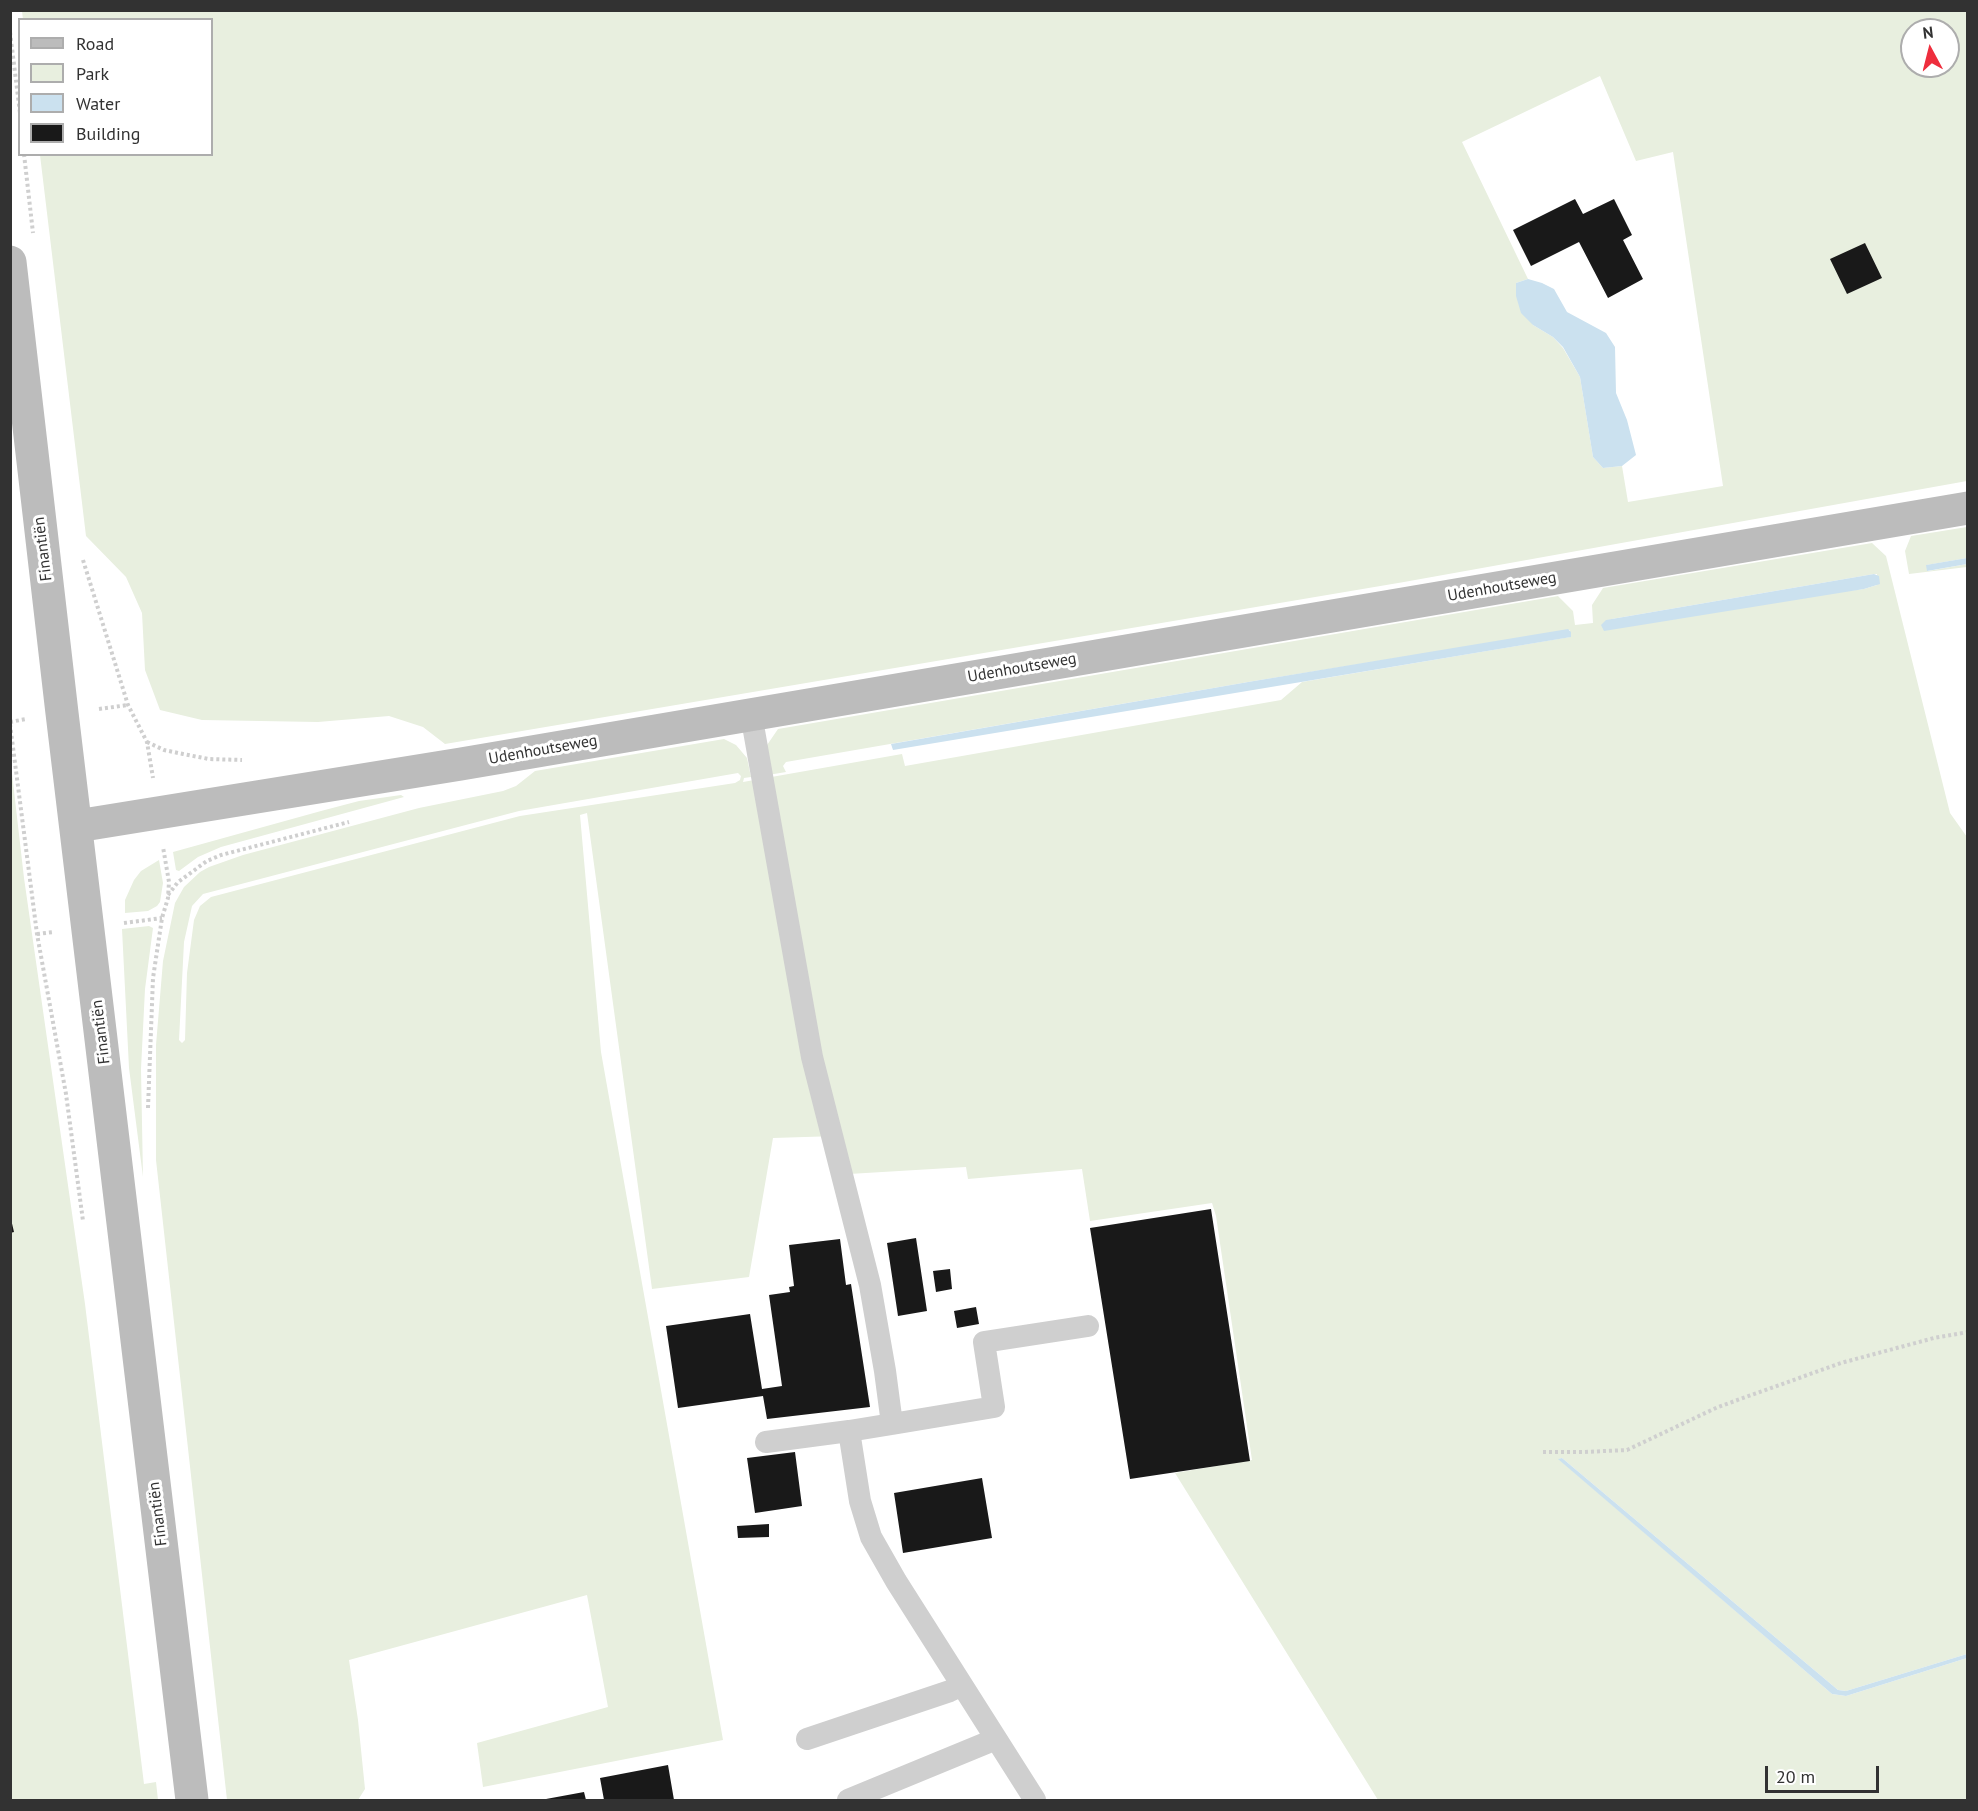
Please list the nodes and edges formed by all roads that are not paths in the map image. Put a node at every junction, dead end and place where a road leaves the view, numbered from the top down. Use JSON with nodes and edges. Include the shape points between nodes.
{"nodes":[{"id":1,"x":10,"y":262,"type":"edge"},
{"id":2,"x":1968,"y":508,"type":"edge"},
{"id":3,"x":751,"y":714,"type":"junction"},
{"id":4,"x":77,"y":826,"type":"junction"},
{"id":5,"x":1088,"y":1326,"type":"dead end"},
{"id":6,"x":891,"y":1424,"type":"junction"},
{"id":7,"x":849,"y":1431,"type":"junction"},
{"id":8,"x":766,"y":1442,"type":"dead end"},
{"id":9,"x":962,"y":1685,"type":"junction"},
{"id":10,"x":807,"y":1739,"type":"dead end"},
{"id":11,"x":996,"y":1739,"type":"junction"},
{"id":12,"x":192,"y":1800,"type":"edge"},
{"id":13,"x":848,"y":1800,"type":"edge"},
{"id":14,"x":1035,"y":1800,"type":"edge"}],
"edges":[{"from":1,"to":4,"type":"street","name":"Finantiën"},
{"from":2,"to":3,"type":"street","name":"Udenhoutseweg"},
{"from":3,"to":4,"type":"street","name":"Udenhoutseweg"},
{"from":3,"to":6,"type":"lane","via":[[812,1057],[870,1285]]},
{"from":4,"to":12,"type":"street","name":"Finantiën"},
{"from":5,"to":6,"type":"lane","via":[[984,1342],[994,1407]]},
{"from":6,"to":7,"type":"lane"},
{"from":7,"to":8,"type":"lane"},
{"from":7,"to":9,"type":"lane","via":[[860,1501],[872,1537]]},
{"from":9,"to":10,"type":"lane"},
{"from":9,"to":11,"type":"lane"},
{"from":11,"to":13,"type":"lane"},
{"from":11,"to":14,"type":"lane"}]}
